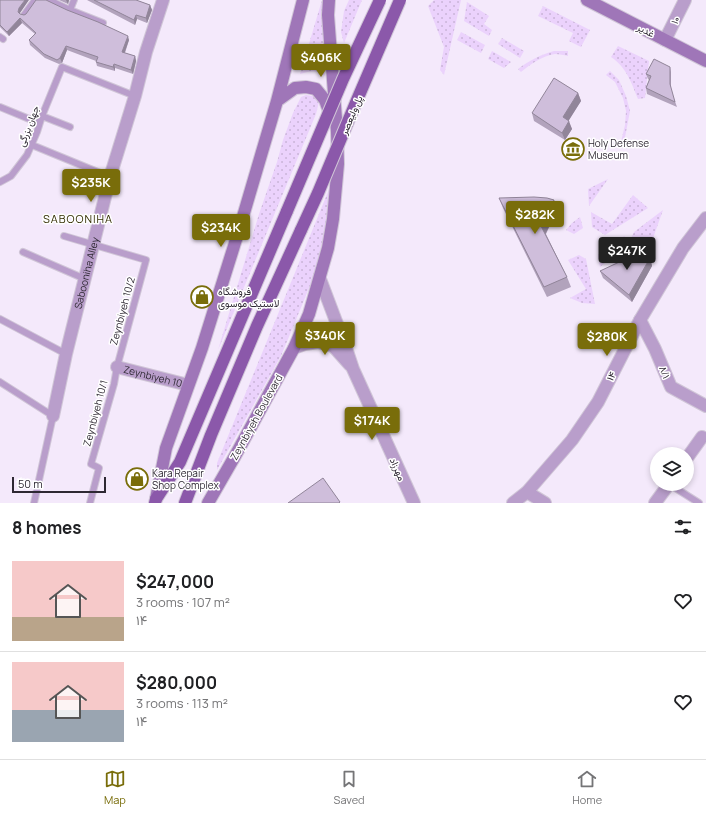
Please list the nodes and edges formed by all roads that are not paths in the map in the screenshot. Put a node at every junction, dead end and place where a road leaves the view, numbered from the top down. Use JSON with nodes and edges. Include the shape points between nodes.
{"nodes":[{"id":1,"x":35,"y":0,"type":"edge"},
{"id":2,"x":49,"y":0,"type":"edge"},
{"id":3,"x":74,"y":0,"type":"edge"},
{"id":4,"x":163,"y":0,"type":"edge"},
{"id":5,"x":303,"y":0,"type":"edge"},
{"id":6,"x":329,"y":0,"type":"edge"},
{"id":7,"x":380,"y":0,"type":"edge"},
{"id":8,"x":400,"y":0,"type":"edge"},
{"id":9,"x":587,"y":0,"type":"edge"},
{"id":10,"x":685,"y":0,"type":"edge"},
{"id":11,"x":70,"y":10,"type":"junction"},
{"id":12,"x":24,"y":15,"type":"edge"},
{"id":13,"x":103,"y":23,"type":"edge"},
{"id":14,"x":665,"y":40,"type":"junction"},
{"id":15,"x":706,"y":61,"type":"edge"},
{"id":16,"x":135,"y":96,"type":"junction"},
{"id":17,"x":277,"y":101,"type":"junction"},
{"id":18,"x":0,"y":107,"type":"edge"},
{"id":19,"x":42,"y":116,"type":"junction"},
{"id":20,"x":39,"y":124,"type":"junction"},
{"id":21,"x":70,"y":127,"type":"dead end"},
{"id":22,"x":336,"y":132,"type":"junction"},
{"id":23,"x":32,"y":145,"type":"junction"},
{"id":24,"x":110,"y":177,"type":"junction"},
{"id":25,"x":0,"y":182,"type":"edge"},
{"id":26,"x":705,"y":221,"type":"edge"},
{"id":27,"x":64,"y":236,"type":"dead end"},
{"id":28,"x":94,"y":244,"type":"junction"},
{"id":29,"x":23,"y":252,"type":"dead end"},
{"id":30,"x":320,"y":278,"type":"junction"},
{"id":31,"x":85,"y":279,"type":"junction"},
{"id":32,"x":0,"y":319,"type":"edge"},
{"id":33,"x":640,"y":320,"type":"junction"},
{"id":34,"x":294,"y":348,"type":"junction"},
{"id":35,"x":66,"y":354,"type":"junction"},
{"id":36,"x":117,"y":367,"type":"junction"},
{"id":37,"x":353,"y":369,"type":"junction"},
{"id":38,"x":0,"y":382,"type":"edge"},
{"id":39,"x":188,"y":385,"type":"junction"},
{"id":40,"x":706,"y":406,"type":"edge"},
{"id":41,"x":53,"y":416,"type":"junction"},
{"id":42,"x":702,"y":437,"type":"dead end"},
{"id":43,"x":694,"y":448,"type":"edge"},
{"id":44,"x":664,"y":491,"type":"edge"},
{"id":45,"x":680,"y":491,"type":"edge"},
{"id":46,"x":527,"y":492,"type":"junction"},
{"id":47,"x":155,"y":501,"type":"edge"},
{"id":48,"x":34,"y":503,"type":"edge"},
{"id":49,"x":90,"y":503,"type":"edge"},
{"id":50,"x":185,"y":503,"type":"edge"},
{"id":51,"x":208,"y":503,"type":"edge"},
{"id":52,"x":414,"y":503,"type":"edge"},
{"id":53,"x":513,"y":503,"type":"edge"},
{"id":54,"x":545,"y":503,"type":"edge"},
{"id":55,"x":655,"y":503,"type":"edge"},
{"id":56,"x":699,"y":503,"type":"edge"}],
"edges":[{"from":1,"to":12,"type":"lane"},
{"from":2,"to":11,"type":"lane"},
{"from":3,"to":11,"type":"lane"},
{"from":4,"to":16,"type":"street","name":"Sabooniha Alley"},
{"from":5,"to":17,"type":"main road"},
{"from":6,"to":22,"type":"main road","name":"Zeynbiyeh Boulevard"},
{"from":7,"to":47,"type":"main road","bridge":true,"via":[[343,79],[180,462]]},
{"from":8,"to":50,"type":"main road","name":"پل ولیعصر","bridge":true,"via":[[318,193],[257,326]]},
{"from":9,"to":14,"type":"main road","name":"غدیر"},
{"from":10,"to":14,"type":"street","name":"۱۰"},
{"from":11,"to":13,"type":"lane"},
{"from":14,"to":15,"type":"main road","name":"غدیر"},
{"from":16,"to":19,"type":"lane","name":"جهان بزرگی","via":[[62,67]]},
{"from":16,"to":24,"type":"street","name":"Sabooniha Alley"},
{"from":17,"to":22,"type":"main road","via":[[295,88],[316,89],[325,100]]},
{"from":17,"to":39,"type":"main road","via":[[239,230]]},
{"from":18,"to":20,"type":"lane"},
{"from":19,"to":20,"type":"lane","name":"جهان بزرگی"},
{"from":19,"to":21,"type":"lane"},
{"from":20,"to":23,"type":"lane","name":"جهان بزرگی"},
{"from":22,"to":30,"type":"main road","name":"Zeynbiyeh Boulevard","via":[[338,164],[333,219]]},
{"from":23,"to":24,"type":"lane"},
{"from":23,"to":25,"type":"lane","name":"جهان بزرگی","via":[[27,156],[11,176]]},
{"from":24,"to":28,"type":"street","name":"Sabooniha Alley"},
{"from":26,"to":33,"type":"street","name":"۱۴","via":[[683,248]]},
{"from":27,"to":28,"type":"lane"},
{"from":28,"to":31,"type":"street","name":"Sabooniha Alley"},
{"from":28,"to":36,"type":"lane","name":"Zeynbiyeh 10/2","via":[[146,260]]},
{"from":29,"to":31,"type":"lane"},
{"from":30,"to":34,"type":"main road","name":"Zeynbiyeh Boulevard","via":[[309,314]]},
{"from":30,"to":37,"type":"street"},
{"from":31,"to":35,"type":"street","name":"Sabooniha Alley"},
{"from":32,"to":35,"type":"lane"},
{"from":33,"to":40,"type":"street","name":"۸/۱","via":[[656,349],[670,387]]},
{"from":33,"to":46,"type":"street","name":"۱۴","via":[[598,402],[572,440]]},
{"from":34,"to":37,"type":"street","via":[[318,342],[333,346]]},
{"from":34,"to":51,"type":"main road","name":"Zeynbiyeh Boulevard"},
{"from":35,"to":41,"type":"street","name":"Sabooniha Alley"},
{"from":36,"to":39,"type":"street","name":"Zeynbiyeh 10"},
{"from":36,"to":49,"type":"lane","name":"Zeynbiyeh 10/1","via":[[91,464],[99,468]]},
{"from":37,"to":52,"type":"street","name":"مهرزاد"},
{"from":38,"to":41,"type":"lane"},
{"from":39,"to":47,"type":"main road","via":[[166,448]]},
{"from":41,"to":48,"type":"lane","name":"Sabooniha Alley"},
{"from":42,"to":43,"type":"street"},
{"from":44,"to":55,"type":"street"},
{"from":45,"to":56,"type":"lane"},
{"from":46,"to":53,"type":"street","name":"۱۴"},
{"from":46,"to":54,"type":"street"}]}
